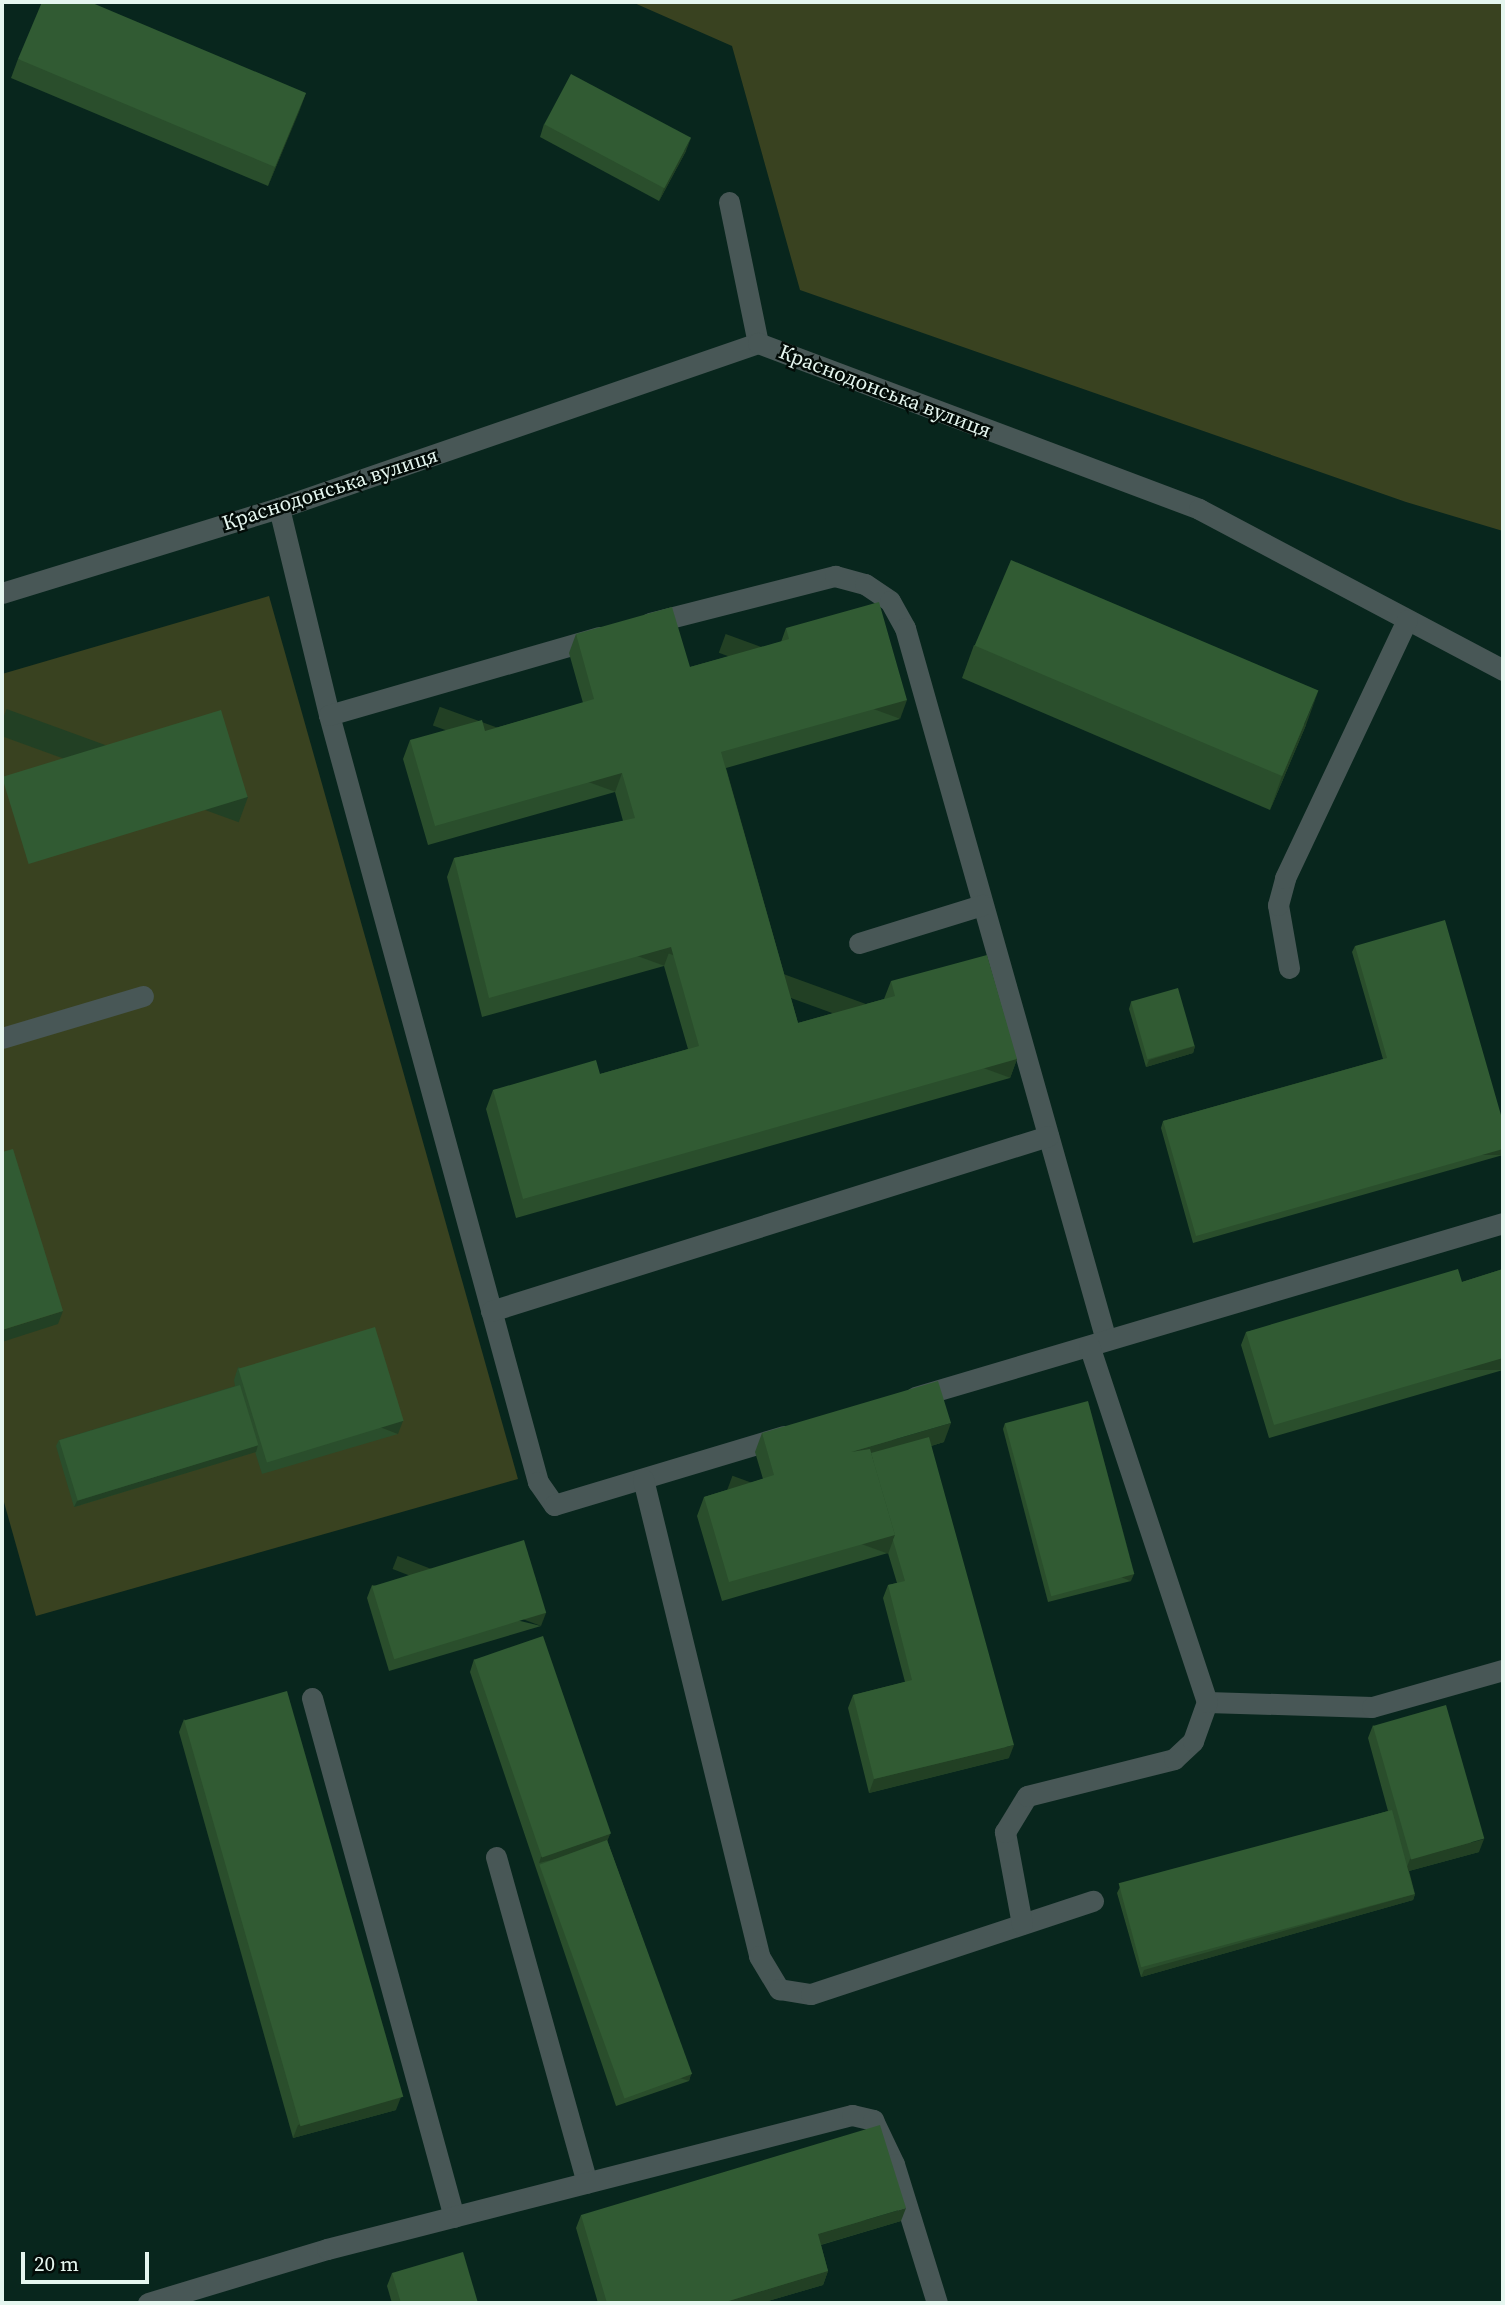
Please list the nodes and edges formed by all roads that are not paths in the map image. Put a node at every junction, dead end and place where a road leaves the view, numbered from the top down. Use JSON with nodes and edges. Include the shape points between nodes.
{"nodes":[{"id":1,"x":729,"y":202,"type":"dead end"},
{"id":2,"x":758,"y":343,"type":"junction"},
{"id":3,"x":279,"y":508,"type":"junction"},
{"id":4,"x":2,"y":593,"type":"edge"},
{"id":5,"x":1407,"y":620,"type":"junction"},
{"id":6,"x":1503,"y":670,"type":"edge"},
{"id":7,"x":329,"y":715,"type":"junction"},
{"id":8,"x":982,"y":905,"type":"junction"},
{"id":9,"x":859,"y":943,"type":"dead end"},
{"id":10,"x":1289,"y":968,"type":"dead end"},
{"id":11,"x":143,"y":996,"type":"dead end"},
{"id":12,"x":2,"y":1038,"type":"edge"},
{"id":13,"x":1048,"y":1136,"type":"junction"},
{"id":14,"x":1503,"y":1223,"type":"edge"},
{"id":15,"x":491,"y":1311,"type":"junction"},
{"id":16,"x":1098,"y":1343,"type":"junction"},
{"id":17,"x":890,"y":1405,"type":"edge"},
{"id":18,"x":807,"y":1430,"type":"edge"},
{"id":19,"x":643,"y":1479,"type":"junction"},
{"id":20,"x":1503,"y":1670,"type":"edge"},
{"id":21,"x":312,"y":1698,"type":"dead end"},
{"id":22,"x":1207,"y":1702,"type":"junction"},
{"id":23,"x":496,"y":1857,"type":"dead end"},
{"id":24,"x":1093,"y":1901,"type":"dead end"},
{"id":25,"x":1022,"y":1924,"type":"junction"},
{"id":26,"x":587,"y":2183,"type":"junction"},
{"id":27,"x":453,"y":2217,"type":"junction"},
{"id":28,"x":148,"y":2303,"type":"edge"},
{"id":29,"x":937,"y":2303,"type":"edge"}],
"edges":[{"from":1,"to":2,"type":"street"},
{"from":2,"to":3,"type":"street","name":"Краснодонська вулиця"},
{"from":2,"to":5,"type":"street","name":"Краснодонська вулиця","via":[[1199,509]]},
{"from":3,"to":4,"type":"street","name":"Краснодонська вулиця"},
{"from":3,"to":7,"type":"street"},
{"from":5,"to":6,"type":"street","name":"Краснодонська вулиця"},
{"from":5,"to":10,"type":"street","via":[[1285,878],[1278,905]]},
{"from":7,"to":8,"type":"street","via":[[835,576],[865,584],[890,601],[905,628]]},
{"from":7,"to":15,"type":"street"},
{"from":8,"to":9,"type":"street"},
{"from":8,"to":13,"type":"street"},
{"from":11,"to":12,"type":"street"},
{"from":13,"to":15,"type":"street"},
{"from":13,"to":16,"type":"street"},
{"from":14,"to":16,"type":"street"},
{"from":15,"to":19,"type":"street","via":[[538,1482],[554,1505]]},
{"from":16,"to":17,"type":"street"},
{"from":16,"to":22,"type":"street"},
{"from":18,"to":19,"type":"street"},
{"from":19,"to":25,"type":"street","via":[[759,1956],[779,1989],[811,1994]]},
{"from":20,"to":22,"type":"street","via":[[1372,1707]]},
{"from":21,"to":27,"type":"street"},
{"from":22,"to":25,"type":"street","via":[[1193,1741],[1174,1759],[1027,1796],[1005,1832]]},
{"from":23,"to":26,"type":"street"},
{"from":24,"to":25,"type":"street"},
{"from":26,"to":27,"type":"street"},
{"from":26,"to":29,"type":"street","via":[[852,2115],[873,2120],[894,2164]]},
{"from":27,"to":28,"type":"street"}]}
